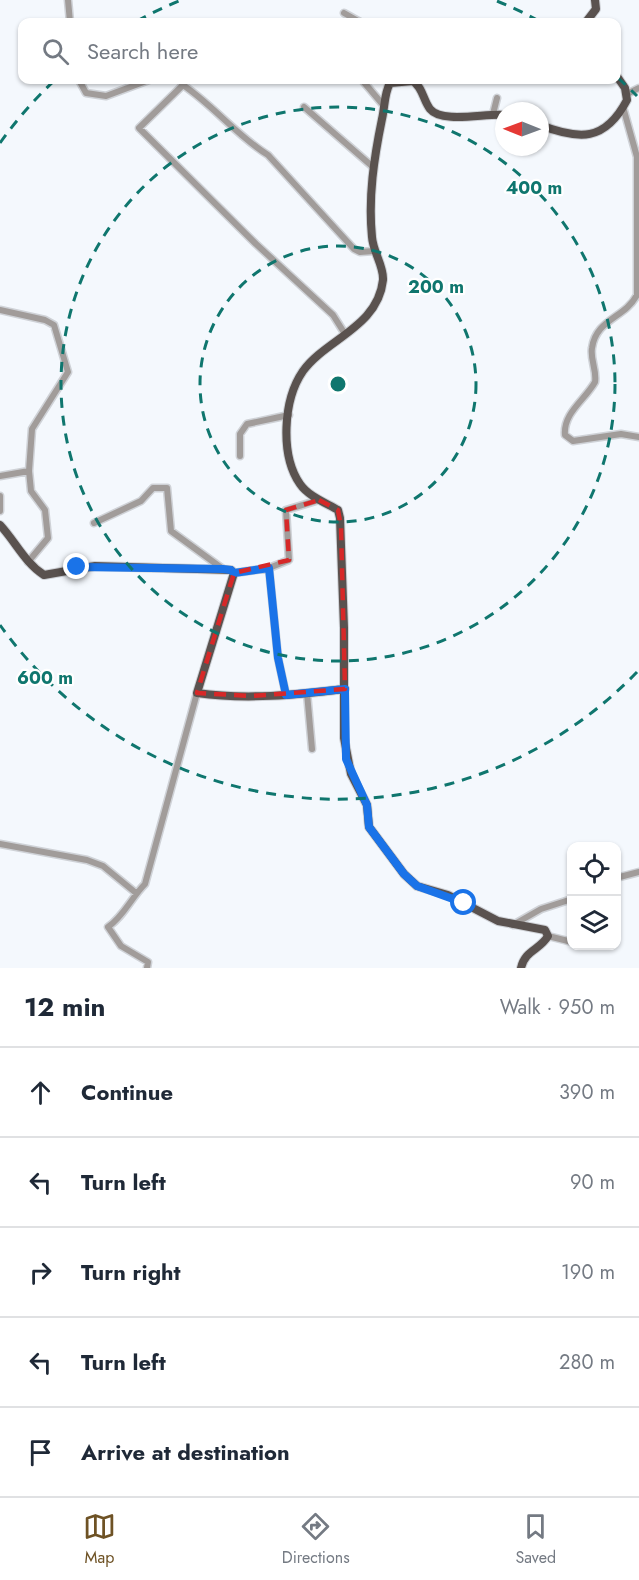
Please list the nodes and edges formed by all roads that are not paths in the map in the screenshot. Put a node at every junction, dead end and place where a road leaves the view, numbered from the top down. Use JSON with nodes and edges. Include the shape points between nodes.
{"nodes":[{"id":1,"x":68,"y":0,"type":"edge"},
{"id":2,"x":595,"y":0,"type":"edge"},
{"id":3,"x":344,"y":13,"type":"dead end"},
{"id":4,"x":70,"y":18,"type":"edge"},
{"id":5,"x":353,"y":18,"type":"edge"},
{"id":6,"x":589,"y":18,"type":"edge"},
{"id":7,"x":81,"y":84,"type":"edge"},
{"id":8,"x":138,"y":84,"type":"edge"},
{"id":9,"x":179,"y":84,"type":"edge"},
{"id":10,"x":184,"y":84,"type":"edge"},
{"id":11,"x":365,"y":84,"type":"edge"},
{"id":12,"x":388,"y":84,"type":"edge"},
{"id":13,"x":417,"y":84,"type":"edge"},
{"id":14,"x":621,"y":84,"type":"edge"},
{"id":15,"x":639,"y":88,"type":"edge"},
{"id":16,"x":627,"y":94,"type":"junction"},
{"id":17,"x":497,"y":98,"type":"dead end"},
{"id":18,"x":384,"y":106,"type":"junction"},
{"id":19,"x":304,"y":107,"type":"dead end"},
{"id":20,"x":623,"y":107,"type":"junction"},
{"id":21,"x":493,"y":114,"type":"joint"},
{"id":22,"x":549,"y":129,"type":"edge"},
{"id":23,"x":373,"y":167,"type":"junction"},
{"id":24,"x":374,"y":251,"type":"junction"},
{"id":25,"x":0,"y":310,"type":"edge"},
{"id":26,"x":345,"y":334,"type":"junction"},
{"id":27,"x":289,"y":415,"type":"junction"},
{"id":28,"x":639,"y":437,"type":"edge"},
{"id":29,"x":240,"y":456,"type":"dead end"},
{"id":30,"x":29,"y":471,"type":"junction"},
{"id":31,"x":0,"y":476,"type":"edge"},
{"id":32,"x":0,"y":496,"type":"edge"},
{"id":33,"x":319,"y":500,"type":"junction"},
{"id":34,"x":0,"y":511,"type":"edge"},
{"id":35,"x":94,"y":523,"type":"dead end"},
{"id":36,"x":0,"y":525,"type":"edge"},
{"id":37,"x":28,"y":562,"type":"junction"},
{"id":38,"x":269,"y":568,"type":"junction"},
{"id":39,"x":223,"y":569,"type":"junction"},
{"id":40,"x":234,"y":573,"type":"junction"},
{"id":41,"x":345,"y":689,"type":"junction"},
{"id":42,"x":197,"y":693,"type":"junction"},
{"id":43,"x":306,"y":693,"type":"junction"},
{"id":44,"x":286,"y":695,"type":"junction"},
{"id":45,"x":312,"y":749,"type":"dead end"},
{"id":46,"x":0,"y":844,"type":"edge"},
{"id":47,"x":639,"y":872,"type":"edge"},
{"id":48,"x":621,"y":877,"type":"edge"},
{"id":49,"x":136,"y":893,"type":"junction"},
{"id":50,"x":567,"y":901,"type":"edge"},
{"id":51,"x":513,"y":925,"type":"junction"},
{"id":52,"x":548,"y":936,"type":"junction"},
{"id":53,"x":567,"y":941,"type":"edge"},
{"id":54,"x":147,"y":968,"type":"edge"},
{"id":55,"x":521,"y":968,"type":"edge"}],
"edges":[{"from":1,"to":4,"type":"street"},
{"from":2,"to":6,"type":"main road","via":[[596,9]]},
{"from":3,"to":5,"type":"street"},
{"from":7,"to":8,"type":"street","via":[[86,93],[106,96]]},
{"from":9,"to":26,"type":"street","via":[[140,128],[255,244],[333,315]]},
{"from":10,"to":24,"type":"street","via":[[268,155],[354,249]]},
{"from":11,"to":18,"type":"street"},
{"from":12,"to":18,"type":"main road"},
{"from":13,"to":21,"type":"main road","via":[[431,110],[440,116]]},
{"from":14,"to":16,"type":"main road"},
{"from":15,"to":16,"type":"street"},
{"from":16,"to":20,"type":"main road"},
{"from":17,"to":21,"type":"street"},
{"from":18,"to":23,"type":"main road"},
{"from":19,"to":23,"type":"street"},
{"from":20,"to":22,"type":"main road","via":[[611,122],[592,134],[565,135]]},
{"from":20,"to":28,"type":"street","via":[[637,157],[637,295],[631,306],[598,330],[592,347],[595,382],[564,427],[565,435],[573,441],[621,434]]},
{"from":23,"to":24,"type":"main road"},
{"from":24,"to":26,"type":"main road","via":[[383,272],[380,292],[373,311]]},
{"from":25,"to":30,"type":"street","via":[[54,325],[66,363],[66,380],[32,429]]},
{"from":26,"to":27,"type":"main road","via":[[304,370]]},
{"from":27,"to":29,"type":"street","via":[[247,424],[240,434]]},
{"from":27,"to":33,"type":"main road","via":[[290,466],[301,486]]},
{"from":30,"to":31,"type":"street"},
{"from":30,"to":37,"type":"street","via":[[31,491],[45,510],[48,538]]},
{"from":32,"to":34,"type":"street"},
{"from":33,"to":38,"type":"street","via":[[286,510],[289,560]]},
{"from":33,"to":41,"type":"main road","via":[[338,510],[340,518]]},
{"from":35,"to":39,"type":"street","via":[[141,501],[153,488],[167,488],[171,531]]},
{"from":36,"to":37,"type":"main road"},
{"from":37,"to":39,"type":"main road","via":[[44,574],[95,566]]},
{"from":38,"to":40,"type":"street"},
{"from":38,"to":44,"type":"street","via":[[278,658]]},
{"from":39,"to":40,"type":"main road"},
{"from":40,"to":42,"type":"main road"},
{"from":41,"to":43,"type":"main road"},
{"from":41,"to":51,"type":"main road","via":[[346,759],[367,805],[369,827],[381,845],[417,886],[448,895],[484,916]]},
{"from":42,"to":44,"type":"main road"},
{"from":42,"to":49,"type":"street","via":[[145,884]]},
{"from":43,"to":44,"type":"main road"},
{"from":43,"to":45,"type":"street"},
{"from":46,"to":49,"type":"street","via":[[103,866]]},
{"from":47,"to":48,"type":"street"},
{"from":49,"to":54,"type":"street","via":[[121,918],[108,927],[121,946],[148,962]]},
{"from":50,"to":51,"type":"street","via":[[541,909]]},
{"from":51,"to":52,"type":"main road","via":[[545,930]]},
{"from":52,"to":53,"type":"street"},
{"from":52,"to":55,"type":"main road","via":[[526,955]]}]}
